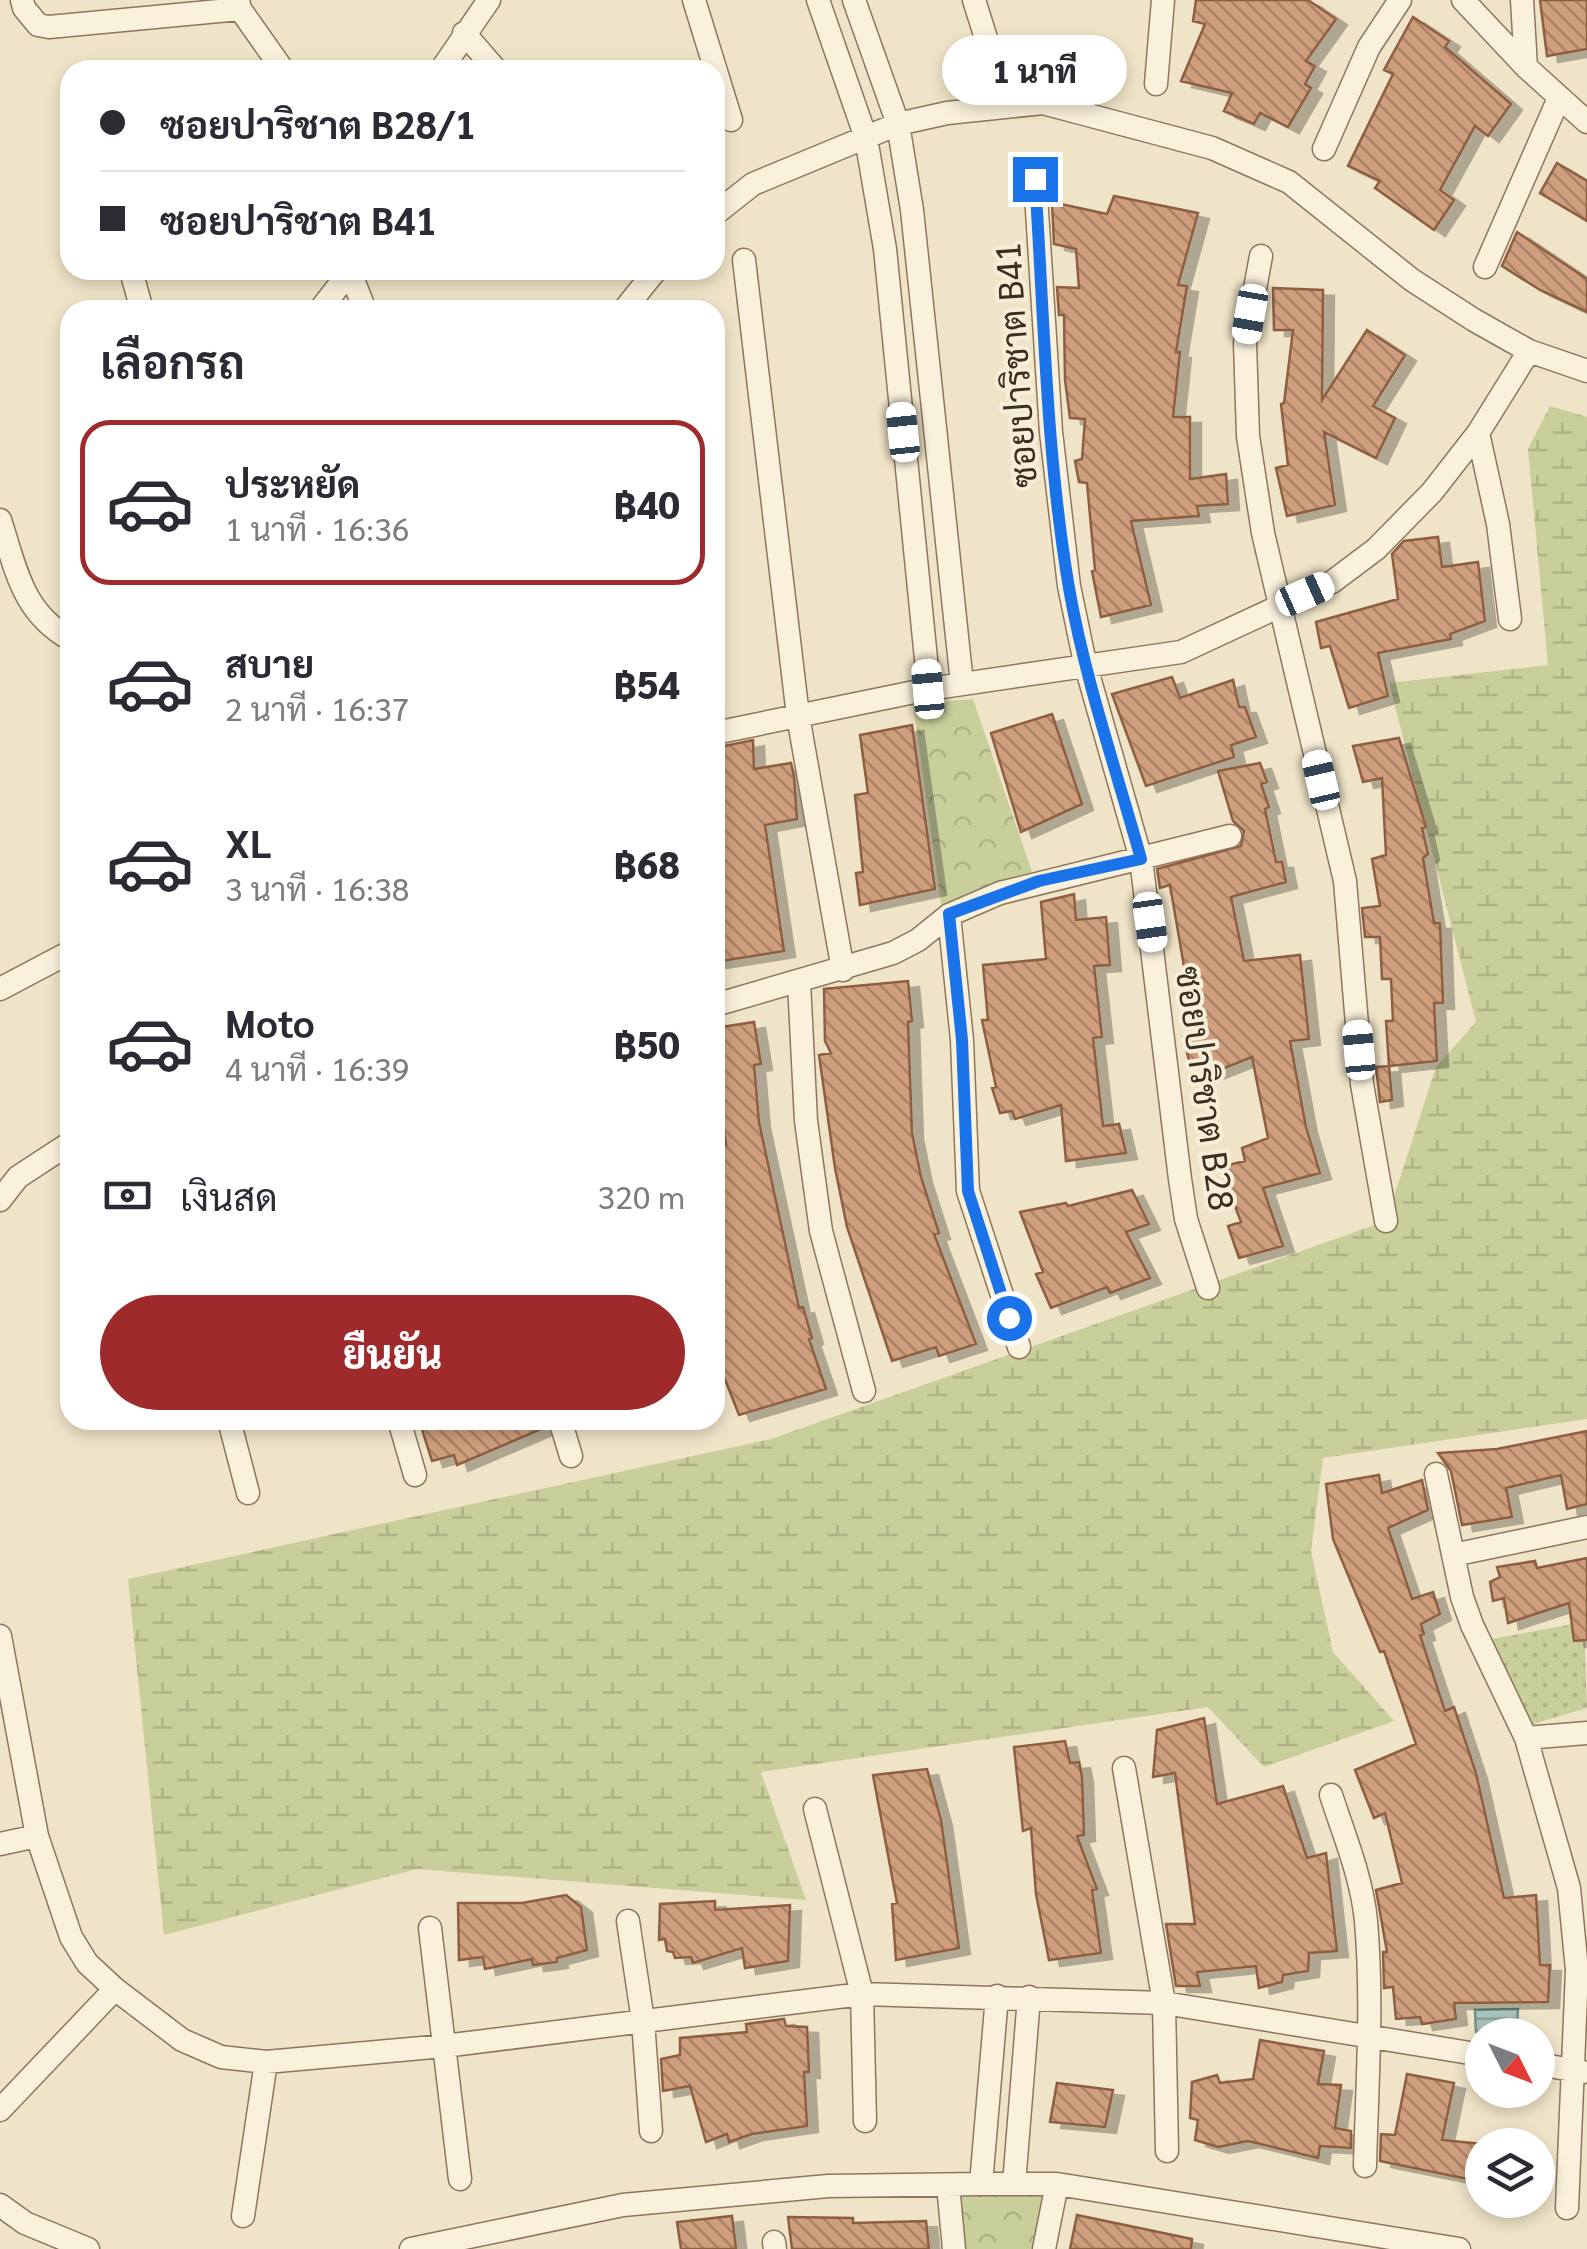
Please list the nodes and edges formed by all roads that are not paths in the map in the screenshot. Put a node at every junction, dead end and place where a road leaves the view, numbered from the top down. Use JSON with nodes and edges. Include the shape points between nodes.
{"nodes":[{"id":1,"x":489,"y":0,"type":"edge"},
{"id":2,"x":694,"y":0,"type":"edge"},
{"id":3,"x":818,"y":0,"type":"edge"},
{"id":4,"x":854,"y":0,"type":"edge"},
{"id":5,"x":974,"y":0,"type":"edge"},
{"id":6,"x":1163,"y":0,"type":"edge"},
{"id":7,"x":1400,"y":0,"type":"edge"},
{"id":8,"x":1463,"y":0,"type":"edge"},
{"id":9,"x":1522,"y":0,"type":"edge"},
{"id":10,"x":23,"y":4,"type":"edge"},
{"id":11,"x":239,"y":4,"type":"edge"},
{"id":12,"x":464,"y":33,"type":"junction"},
{"id":13,"x":991,"y":54,"type":"dead end"},
{"id":14,"x":276,"y":60,"type":"edge"},
{"id":15,"x":448,"y":60,"type":"edge"},
{"id":16,"x":487,"y":60,"type":"edge"},
{"id":17,"x":712,"y":60,"type":"edge"},
{"id":18,"x":1526,"y":66,"type":"junction"},
{"id":19,"x":1156,"y":84,"type":"dead end"},
{"id":20,"x":1559,"y":98,"type":"junction"},
{"id":21,"x":725,"y":101,"type":"edge"},
{"id":22,"x":731,"y":120,"type":"dead end"},
{"id":23,"x":1587,"y":122,"type":"edge"},
{"id":24,"x":898,"y":124,"type":"junction"},
{"id":25,"x":866,"y":138,"type":"junction"},
{"id":26,"x":1324,"y":149,"type":"dead end"},
{"id":27,"x":1035,"y":179,"type":"dead end"},
{"id":28,"x":725,"y":206,"type":"edge"},
{"id":29,"x":1261,"y":256,"type":"dead end"},
{"id":30,"x":744,"y":260,"type":"dead end"},
{"id":31,"x":1484,"y":267,"type":"dead end"},
{"id":32,"x":344,"y":280,"type":"edge"},
{"id":33,"x":648,"y":280,"type":"edge"},
{"id":34,"x":328,"y":300,"type":"edge"},
{"id":35,"x":632,"y":300,"type":"edge"},
{"id":36,"x":1528,"y":351,"type":"junction"},
{"id":37,"x":1587,"y":372,"type":"edge"},
{"id":38,"x":1478,"y":433,"type":"junction"},
{"id":39,"x":0,"y":520,"type":"edge"},
{"id":40,"x":1279,"y":606,"type":"junction"},
{"id":41,"x":1510,"y":619,"type":"dead end"},
{"id":42,"x":60,"y":632,"type":"edge"},
{"id":43,"x":1085,"y":664,"type":"junction"},
{"id":44,"x":962,"y":684,"type":"junction"},
{"id":45,"x":928,"y":689,"type":"junction"},
{"id":46,"x":798,"y":716,"type":"junction"},
{"id":47,"x":725,"y":731,"type":"edge"},
{"id":48,"x":1230,"y":836,"type":"dead end"},
{"id":49,"x":1141,"y":859,"type":"junction"},
{"id":50,"x":949,"y":914,"type":"junction"},
{"id":51,"x":60,"y":957,"type":"edge"},
{"id":52,"x":843,"y":970,"type":"junction"},
{"id":53,"x":799,"y":982,"type":"junction"},
{"id":54,"x":0,"y":989,"type":"edge"},
{"id":55,"x":725,"y":1002,"type":"edge"},
{"id":56,"x":60,"y":1150,"type":"edge"},
{"id":57,"x":0,"y":1200,"type":"edge"},
{"id":58,"x":1386,"y":1221,"type":"dead end"},
{"id":59,"x":1208,"y":1288,"type":"dead end"},
{"id":60,"x":1019,"y":1347,"type":"dead end"},
{"id":61,"x":864,"y":1391,"type":"dead end"},
{"id":62,"x":231,"y":1430,"type":"edge"},
{"id":63,"x":402,"y":1430,"type":"edge"},
{"id":64,"x":563,"y":1430,"type":"edge"},
{"id":65,"x":571,"y":1456,"type":"dead end"},
{"id":66,"x":1436,"y":1474,"type":"dead end"},
{"id":67,"x":416,"y":1475,"type":"dead end"},
{"id":68,"x":248,"y":1494,"type":"dead end"},
{"id":69,"x":1587,"y":1528,"type":"edge"},
{"id":70,"x":1453,"y":1555,"type":"junction"},
{"id":71,"x":1,"y":1642,"type":"edge"},
{"id":72,"x":1587,"y":1734,"type":"edge"},
{"id":73,"x":1526,"y":1738,"type":"junction"},
{"id":74,"x":1124,"y":1768,"type":"dead end"},
{"id":75,"x":1331,"y":1795,"type":"dead end"},
{"id":76,"x":815,"y":1809,"type":"dead end"},
{"id":77,"x":37,"y":1836,"type":"junction"},
{"id":78,"x":0,"y":1844,"type":"edge"},
{"id":79,"x":628,"y":1921,"type":"dead end"},
{"id":80,"x":430,"y":1928,"type":"dead end"},
{"id":81,"x":115,"y":1989,"type":"junction"},
{"id":82,"x":862,"y":1994,"type":"junction"},
{"id":83,"x":997,"y":1996,"type":"junction"},
{"id":84,"x":1029,"y":1998,"type":"junction"},
{"id":85,"x":1164,"y":2002,"type":"junction"},
{"id":86,"x":643,"y":2021,"type":"junction"},
{"id":87,"x":1368,"y":2035,"type":"junction"},
{"id":88,"x":444,"y":2046,"type":"junction"},
{"id":89,"x":1465,"y":2052,"type":"edge"},
{"id":90,"x":266,"y":2062,"type":"junction"},
{"id":91,"x":1555,"y":2067,"type":"edge"},
{"id":92,"x":1580,"y":2071,"type":"edge"},
{"id":93,"x":0,"y":2110,"type":"edge"},
{"id":94,"x":865,"y":2121,"type":"dead end"},
{"id":95,"x":651,"y":2130,"type":"dead end"},
{"id":96,"x":1167,"y":2151,"type":"dead end"},
{"id":97,"x":1364,"y":2166,"type":"dead end"},
{"id":98,"x":460,"y":2179,"type":"dead end"},
{"id":99,"x":981,"y":2184,"type":"junction"},
{"id":100,"x":1014,"y":2184,"type":"junction"},
{"id":101,"x":1057,"y":2184,"type":"junction"},
{"id":102,"x":948,"y":2185,"type":"junction"},
{"id":103,"x":0,"y":2205,"type":"edge"},
{"id":104,"x":1567,"y":2208,"type":"dead end"},
{"id":105,"x":243,"y":2216,"type":"dead end"},
{"id":106,"x":88,"y":2249,"type":"edge"},
{"id":107,"x":412,"y":2249,"type":"edge"},
{"id":108,"x":954,"y":2249,"type":"edge"},
{"id":109,"x":1044,"y":2249,"type":"edge"},
{"id":110,"x":1459,"y":2249,"type":"edge"}],
"edges":[{"from":1,"to":12,"type":"street"},
{"from":2,"to":17,"type":"street"},
{"from":3,"to":25,"type":"street"},
{"from":4,"to":24,"type":"street"},
{"from":5,"to":13,"type":"street"},
{"from":6,"to":19,"type":"street"},
{"from":7,"to":26,"type":"street","via":[[1369,47]]},
{"from":8,"to":18,"type":"street"},
{"from":9,"to":18,"type":"street"},
{"from":10,"to":11,"type":"street","via":[[38,26]]},
{"from":11,"to":14,"type":"street"},
{"from":12,"to":15,"type":"street"},
{"from":12,"to":16,"type":"street"},
{"from":18,"to":20,"type":"street"},
{"from":20,"to":23,"type":"street"},
{"from":20,"to":31,"type":"street"},
{"from":21,"to":22,"type":"street"},
{"from":24,"to":25,"type":"street"},
{"from":24,"to":36,"type":"street","via":[[1043,104],[1212,148],[1289,182],[1412,280]]},
{"from":24,"to":44,"type":"street"},
{"from":25,"to":28,"type":"street","via":[[753,184]]},
{"from":25,"to":45,"type":"street","via":[[885,249]]},
{"from":27,"to":43,"type":"street","name":"ซอยปาริชาต B41","via":[[1051,432]]},
{"from":29,"to":40,"type":"street","via":[[1245,344],[1248,436]]},
{"from":30,"to":46,"type":"street"},
{"from":32,"to":34,"type":"street"},
{"from":33,"to":35,"type":"street"},
{"from":36,"to":37,"type":"street"},
{"from":36,"to":38,"type":"street"},
{"from":38,"to":40,"type":"street","via":[[1376,549],[1332,582]]},
{"from":38,"to":41,"type":"street"},
{"from":39,"to":42,"type":"street","via":[[24,595]]},
{"from":40,"to":43,"type":"street","via":[[1181,652]]},
{"from":40,"to":58,"type":"street","via":[[1345,881],[1362,1084]]},
{"from":43,"to":44,"type":"street"},
{"from":43,"to":49,"type":"street","name":"ซอยปาริชาต B28"},
{"from":44,"to":45,"type":"street"},
{"from":45,"to":46,"type":"street"},
{"from":46,"to":47,"type":"street"},
{"from":46,"to":52,"type":"street"},
{"from":48,"to":49,"type":"street"},
{"from":49,"to":50,"type":"street","via":[[1039,881]]},
{"from":49,"to":59,"type":"street","name":"ซอยปาริชาต B28","via":[[1186,1219]]},
{"from":50,"to":52,"type":"street","via":[[894,953]]},
{"from":50,"to":60,"type":"street","via":[[968,1191]]},
{"from":51,"to":54,"type":"street"},
{"from":52,"to":53,"type":"street"},
{"from":53,"to":55,"type":"street"},
{"from":53,"to":61,"type":"street","via":[[820,1231]]},
{"from":56,"to":57,"type":"street","via":[[18,1177]]},
{"from":62,"to":68,"type":"street"},
{"from":63,"to":67,"type":"street"},
{"from":64,"to":65,"type":"street"},
{"from":66,"to":70,"type":"street"},
{"from":69,"to":70,"type":"street"},
{"from":70,"to":73,"type":"street","via":[[1472,1625]]},
{"from":71,"to":77,"type":"street"},
{"from":72,"to":73,"type":"street"},
{"from":73,"to":92,"type":"street","via":[[1569,1888]]},
{"from":74,"to":85,"type":"street"},
{"from":75,"to":87,"type":"street","via":[[1366,1918]]},
{"from":76,"to":82,"type":"street"},
{"from":77,"to":78,"type":"street"},
{"from":77,"to":81,"type":"street","via":[[71,1937]]},
{"from":79,"to":86,"type":"street"},
{"from":80,"to":88,"type":"street"},
{"from":81,"to":90,"type":"street","via":[[182,2040],[221,2057]]},
{"from":81,"to":93,"type":"street"},
{"from":82,"to":83,"type":"street"},
{"from":82,"to":86,"type":"street"},
{"from":82,"to":94,"type":"street"},
{"from":83,"to":84,"type":"street"},
{"from":83,"to":99,"type":"street"},
{"from":84,"to":85,"type":"street"},
{"from":84,"to":100,"type":"street"},
{"from":85,"to":87,"type":"street"},
{"from":85,"to":96,"type":"street"},
{"from":86,"to":88,"type":"street"},
{"from":86,"to":95,"type":"street"},
{"from":87,"to":89,"type":"street"},
{"from":87,"to":97,"type":"street"},
{"from":88,"to":90,"type":"street"},
{"from":88,"to":98,"type":"street"},
{"from":90,"to":105,"type":"street"},
{"from":91,"to":92,"type":"street"},
{"from":92,"to":104,"type":"street"},
{"from":99,"to":100,"type":"street"},
{"from":99,"to":102,"type":"street"},
{"from":100,"to":101,"type":"street"},
{"from":101,"to":109,"type":"street"},
{"from":101,"to":110,"type":"street"},
{"from":102,"to":107,"type":"street","via":[[828,2186],[623,2205]]},
{"from":102,"to":108,"type":"street"},
{"from":103,"to":106,"type":"street","via":[[24,2223]]}]}
